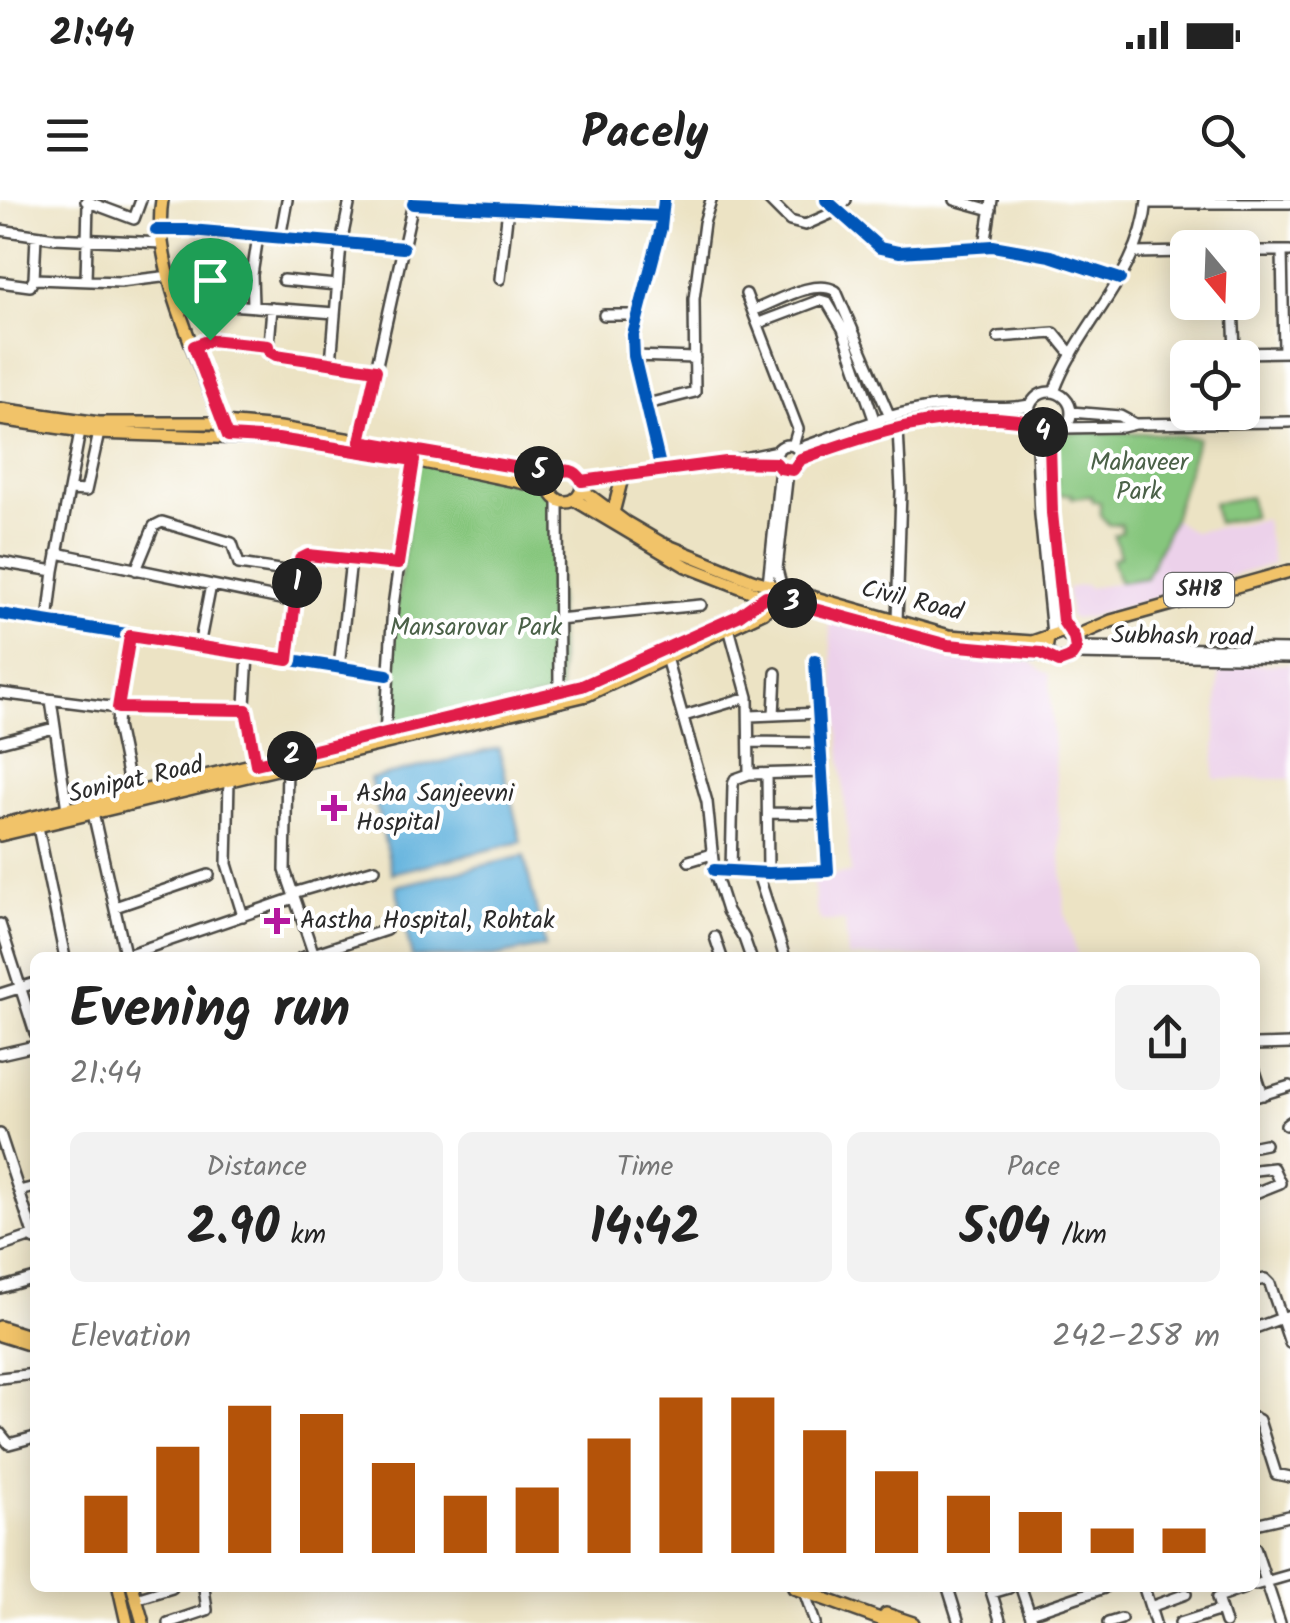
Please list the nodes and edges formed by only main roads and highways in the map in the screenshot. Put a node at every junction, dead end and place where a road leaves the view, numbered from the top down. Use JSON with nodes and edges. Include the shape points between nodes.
{"nodes":[{"id":1,"x":160,"y":200,"type":"edge"},
{"id":2,"x":167,"y":276,"type":"junction"},
{"id":3,"x":0,"y":409,"type":"edge"},
{"id":4,"x":28,"y":419,"type":"junction"},
{"id":5,"x":0,"y":420,"type":"edge"},
{"id":6,"x":80,"y":426,"type":"junction"},
{"id":7,"x":220,"y":430,"type":"junction"},
{"id":8,"x":555,"y":474,"type":"junction"},
{"id":9,"x":623,"y":474,"type":"road end"},
{"id":10,"x":550,"y":488,"type":"junction"},
{"id":11,"x":580,"y":490,"type":"junction"},
{"id":12,"x":613,"y":513,"type":"junction"},
{"id":13,"x":1290,"y":571,"type":"edge"},
{"id":14,"x":767,"y":591,"type":"junction"},
{"id":15,"x":781,"y":594,"type":"junction"},
{"id":16,"x":1111,"y":621,"type":"junction"},
{"id":17,"x":1050,"y":636,"type":"junction"},
{"id":18,"x":1073,"y":643,"type":"junction"},
{"id":19,"x":665,"y":655,"type":"junction"},
{"id":20,"x":1049,"y":655,"type":"junction"},
{"id":21,"x":504,"y":710,"type":"junction"},
{"id":22,"x":385,"y":737,"type":"junction"},
{"id":23,"x":0,"y":825,"type":"edge"},
{"id":24,"x":0,"y":836,"type":"edge"},
{"id":25,"x":0,"y":1327,"type":"edge"},
{"id":26,"x":0,"y":1336,"type":"edge"},
{"id":27,"x":30,"y":1336,"type":"edge"},
{"id":28,"x":30,"y":1345,"type":"edge"},
{"id":29,"x":120,"y":1592,"type":"edge"},
{"id":30,"x":812,"y":1592,"type":"edge"},
{"id":31,"x":134,"y":1593,"type":"edge"},
{"id":32,"x":857,"y":1611,"type":"edge"},
{"id":33,"x":128,"y":1623,"type":"edge"},
{"id":34,"x":143,"y":1623,"type":"edge"},
{"id":35,"x":890,"y":1623,"type":"edge"},
{"id":36,"x":913,"y":1623,"type":"edge"}],
"edges":[{"from":1,"to":2,"type":"main road"},
{"from":2,"to":7,"type":"main road"},
{"from":2,"to":7,"type":"main road"},
{"from":3,"to":4,"type":"main road"},
{"from":4,"to":5,"type":"main road"},
{"from":4,"to":6,"type":"main road"},
{"from":6,"to":7,"type":"main road"},
{"from":6,"to":7,"type":"main road","via":[[99,434]]},
{"from":7,"to":8,"type":"main road","via":[[360,441]]},
{"from":7,"to":10,"type":"main road"},
{"from":8,"to":10,"type":"main road"},
{"from":8,"to":11,"type":"main road","via":[[572,470]]},
{"from":9,"to":12,"type":"main road"},
{"from":10,"to":11,"type":"main road","via":[[558,500]]},
{"from":11,"to":12,"type":"main road"},
{"from":11,"to":14,"type":"main road","via":[[686,566]]},
{"from":12,"to":14,"type":"main road"},
{"from":13,"to":16,"type":"main road"},
{"from":13,"to":16,"type":"main road","number":"SH18","via":[[1130,610]]},
{"from":14,"to":15,"type":"main road","name":"Civil Road","number":"SH18"},
{"from":14,"to":19,"type":"main road","name":"Sonipat Road","via":[[738,616]]},
{"from":15,"to":17,"type":"main road","name":"Civil Road","number":"SH18","via":[[949,636],[1032,642]]},
{"from":15,"to":19,"type":"main road","name":"Sonipat Road","via":[[730,628]]},
{"from":15,"to":20,"type":"main road","name":"Civil Road","number":"SH18","via":[[948,645]]},
{"from":16,"to":18,"type":"main road","number":"SH18"},
{"from":17,"to":18,"type":"main road","number":"SH18"},
{"from":17,"to":20,"type":"main road"},
{"from":18,"to":20,"type":"main road","number":"SH18","via":[[1059,662]]},
{"from":19,"to":21,"type":"main road","name":"Sonipat Road"},
{"from":19,"to":21,"type":"main road","name":"Sonipat Road","via":[[587,695]]},
{"from":21,"to":22,"type":"main road","name":"Sonipat Road"},
{"from":22,"to":23,"type":"main road","name":"Sonipat Road"},
{"from":22,"to":24,"type":"main road","name":"Sonipat Road","via":[[287,768]]},
{"from":25,"to":27,"type":"main road"},
{"from":26,"to":28,"type":"main road"},
{"from":29,"to":33,"type":"main road"},
{"from":30,"to":32,"type":"main road"},
{"from":31,"to":34,"type":"main road"},
{"from":32,"to":35,"type":"main road"},
{"from":32,"to":36,"type":"main road"}]}
